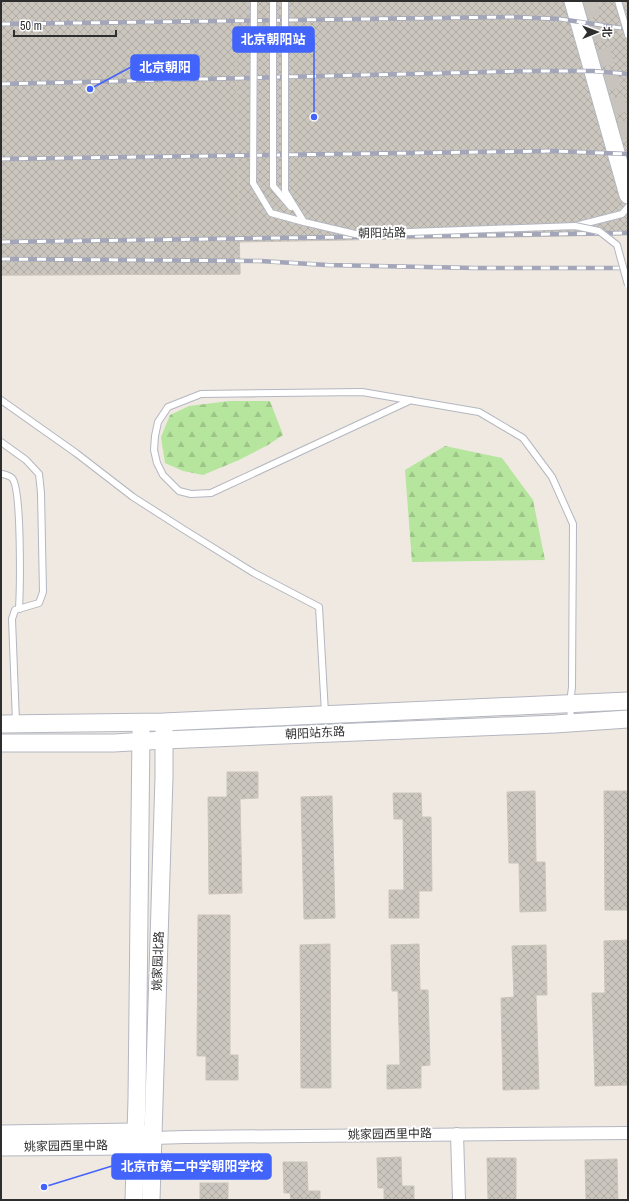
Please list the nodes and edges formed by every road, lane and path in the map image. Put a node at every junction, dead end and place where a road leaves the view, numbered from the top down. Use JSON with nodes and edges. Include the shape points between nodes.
{"nodes":[{"id":1,"x":254,"y":1,"type":"edge"},
{"id":2,"x":272,"y":1,"type":"edge"},
{"id":3,"x":284,"y":1,"type":"edge"},
{"id":4,"x":573,"y":1,"type":"edge"},
{"id":5,"x":618,"y":1,"type":"edge"},
{"id":6,"x":628,"y":35,"type":"edge"},
{"id":7,"x":628,"y":195,"type":"edge"},
{"id":8,"x":628,"y":207,"type":"edge"},
{"id":9,"x":304,"y":222,"type":"junction"},
{"id":10,"x":575,"y":226,"type":"junction"},
{"id":11,"x":628,"y":285,"type":"edge"},
{"id":12,"x":1,"y":400,"type":"edge"},
{"id":13,"x":411,"y":400,"type":"junction"},
{"id":14,"x":1,"y":442,"type":"edge"},
{"id":15,"x":1,"y":474,"type":"edge"},
{"id":16,"x":19,"y":609,"type":"junction"},
{"id":17,"x":628,"y":700,"type":"edge"},
{"id":18,"x":570,"y":703,"type":"junction"},
{"id":19,"x":325,"y":715,"type":"junction"},
{"id":20,"x":628,"y":719,"type":"edge"},
{"id":21,"x":141,"y":722,"type":"junction"},
{"id":22,"x":163,"y":722,"type":"junction"},
{"id":23,"x":571,"y":723,"type":"junction"},
{"id":24,"x":9,"y":724,"type":"edge"},
{"id":25,"x":164,"y":740,"type":"junction"},
{"id":26,"x":142,"y":741,"type":"junction"},
{"id":27,"x":1,"y":743,"type":"edge"},
{"id":28,"x":628,"y":1133,"type":"edge"},
{"id":29,"x":1,"y":1134,"type":"edge"},
{"id":30,"x":457,"y":1134,"type":"junction"},
{"id":31,"x":152,"y":1138,"type":"junction"},
{"id":32,"x":135,"y":1139,"type":"junction"},
{"id":33,"x":1,"y":1147,"type":"edge"},
{"id":34,"x":134,"y":1200,"type":"edge"},
{"id":35,"x":151,"y":1200,"type":"edge"},
{"id":36,"x":459,"y":1200,"type":"edge"}],
"edges":[{"from":1,"to":9,"type":"lane","name":"朝阳站路","bridge":true,"via":[[253,183],[271,213]]},
{"from":2,"to":9,"type":"lane","bridge":true,"via":[[273,186]]},
{"from":3,"to":9,"type":"lane","bridge":true,"via":[[285,191]]},
{"from":4,"to":7,"type":"street"},
{"from":5,"to":6,"type":"lane","bridge":true},
{"from":8,"to":10,"type":"lane","via":[[622,214]]},
{"from":9,"to":10,"type":"lane","name":"朝阳站路","bridge":true,"via":[[354,234]]},
{"from":10,"to":11,"type":"lane","name":"朝阳站路","bridge":true,"via":[[600,231],[617,246]]},
{"from":12,"to":19,"type":"lane","via":[[133,497],[254,573],[319,606]]},
{"from":13,"to":13,"type":"lane","via":[[362,392],[201,394],[168,407],[158,422],[154,450],[163,475],[179,491],[191,494],[211,493]]},
{"from":13,"to":18,"type":"lane","via":[[479,412],[523,438],[552,477],[573,524]]},
{"from":14,"to":16,"type":"lane","via":[[21,456],[39,474],[44,592],[39,603]]},
{"from":15,"to":16,"type":"lane","via":[[13,478],[17,488]]},
{"from":16,"to":24,"type":"lane","via":[[12,619]]},
{"from":17,"to":18,"type":"street","name":"朝阳站东路"},
{"from":18,"to":19,"type":"street","name":"朝阳站东路"},
{"from":18,"to":23,"type":"lane"},
{"from":19,"to":22,"type":"street","name":"朝阳站东路"},
{"from":20,"to":23,"type":"street","name":"朝阳站东路"},
{"from":21,"to":22,"type":"street","name":"朝阳站东路"},
{"from":21,"to":24,"type":"street","name":"朝阳站东路"},
{"from":21,"to":26,"type":"street","name":"姚家园北路"},
{"from":22,"to":25,"type":"street","name":"姚家园北路"},
{"from":23,"to":25,"type":"street","name":"朝阳站东路"},
{"from":25,"to":26,"type":"street","name":"朝阳站东路"},
{"from":25,"to":31,"type":"street","name":"姚家园北路"},
{"from":26,"to":27,"type":"street","name":"朝阳站东路"},
{"from":26,"to":32,"type":"street","name":"姚家园北路"},
{"from":28,"to":30,"type":"street","name":"姚家园西里中路"},
{"from":29,"to":32,"type":"street","name":"姚家园西里中路"},
{"from":30,"to":31,"type":"street","name":"姚家园西里中路"},
{"from":30,"to":36,"type":"street"},
{"from":31,"to":32,"type":"street","name":"姚家园西里中路"},
{"from":31,"to":35,"type":"street","name":"姚家园北路"},
{"from":32,"to":33,"type":"street","name":"姚家园西里中路"},
{"from":32,"to":34,"type":"street","name":"姚家园北路"}]}
